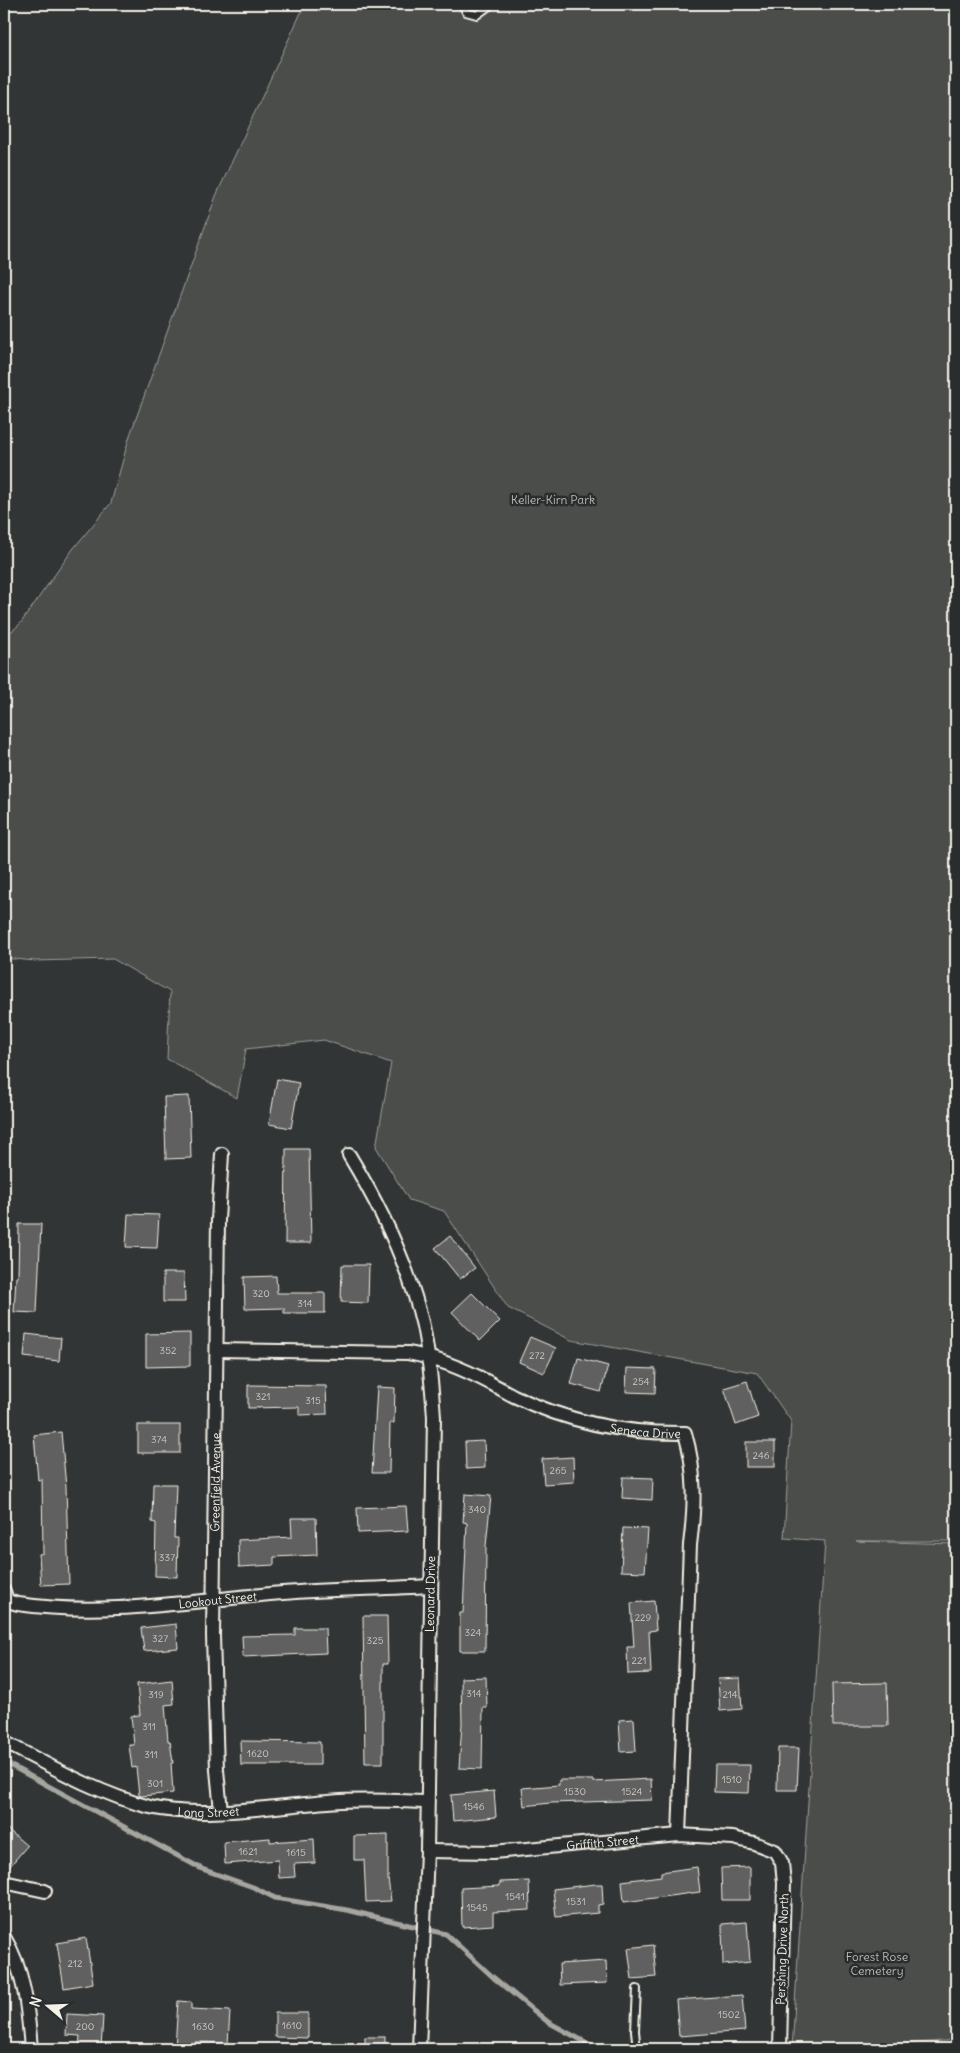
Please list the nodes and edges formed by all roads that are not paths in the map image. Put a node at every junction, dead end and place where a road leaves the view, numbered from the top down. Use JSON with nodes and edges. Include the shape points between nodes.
{"nodes":[{"id":1,"x":462,"y":4,"type":"edge"},
{"id":2,"x":492,"y":4,"type":"edge"},
{"id":3,"x":222,"y":1154,"type":"dead end"},
{"id":4,"x":349,"y":1155,"type":"dead end"},
{"id":5,"x":218,"y":1350,"type":"junction"},
{"id":6,"x":428,"y":1357,"type":"junction"},
{"id":7,"x":430,"y":1586,"type":"junction"},
{"id":8,"x":5,"y":1596,"type":"edge"},
{"id":9,"x":214,"y":1600,"type":"junction"},
{"id":10,"x":4,"y":1742,"type":"edge"},
{"id":11,"x":428,"y":1802,"type":"junction"},
{"id":12,"x":220,"y":1811,"type":"junction"},
{"id":13,"x":679,"y":1835,"type":"junction"},
{"id":14,"x":427,"y":1851,"type":"junction"},
{"id":15,"x":775,"y":1851,"type":"joint"},
{"id":16,"x":4,"y":1882,"type":"edge"},
{"id":17,"x":45,"y":1891,"type":"dead end"},
{"id":18,"x":4,"y":1937,"type":"edge"},
{"id":19,"x":637,"y":1989,"type":"dead end"},
{"id":20,"x":31,"y":2049,"type":"edge"},
{"id":21,"x":419,"y":2049,"type":"edge"},
{"id":22,"x":637,"y":2049,"type":"edge"},
{"id":23,"x":780,"y":2049,"type":"edge"}],
"edges":[{"from":1,"to":2,"type":"lane","via":[[466,12],[477,14]]},
{"from":3,"to":5,"type":"street","name":"Greenfield Avenue","via":[[218,1220]]},
{"from":4,"to":6,"type":"street","name":"Leonard Drive","via":[[383,1216],[402,1259],[419,1311]]},
{"from":5,"to":6,"type":"street","name":"Seneca Drive","via":[[379,1351]]},
{"from":5,"to":9,"type":"street","name":"Greenfield Avenue"},
{"from":6,"to":7,"type":"street","name":"Leonard Drive","via":[[434,1416]]},
{"from":6,"to":13,"type":"street","name":"Seneca Drive","via":[[460,1368],[532,1404],[574,1420],[641,1433],[685,1433],[691,1456],[694,1501]]},
{"from":7,"to":9,"type":"street","name":"Lookout Street"},
{"from":7,"to":11,"type":"street","name":"Leonard Drive"},
{"from":8,"to":9,"type":"street","name":"Lookout Street","via":[[32,1606],[98,1608]]},
{"from":9,"to":12,"type":"street","name":"Greenfield Avenue"},
{"from":10,"to":12,"type":"street","name":"Long Street","via":[[73,1777],[149,1807]]},
{"from":11,"to":12,"type":"street","name":"Long Street","via":[[332,1802]]},
{"from":11,"to":14,"type":"street","name":"Leonard Drive"},
{"from":13,"to":14,"type":"street","name":"Griffith Street","via":[[493,1852]]},
{"from":13,"to":15,"type":"street","name":"Griffith Street","via":[[733,1838]]},
{"from":14,"to":21,"type":"street","name":"Leonard Drive"},
{"from":15,"to":23,"type":"street","name":"Pershing Drive North","via":[[782,1863],[784,1883]]},
{"from":16,"to":17,"type":"street"},
{"from":18,"to":20,"type":"street","via":[[19,1968],[26,1997]]},
{"from":19,"to":22,"type":"lane"}]}
